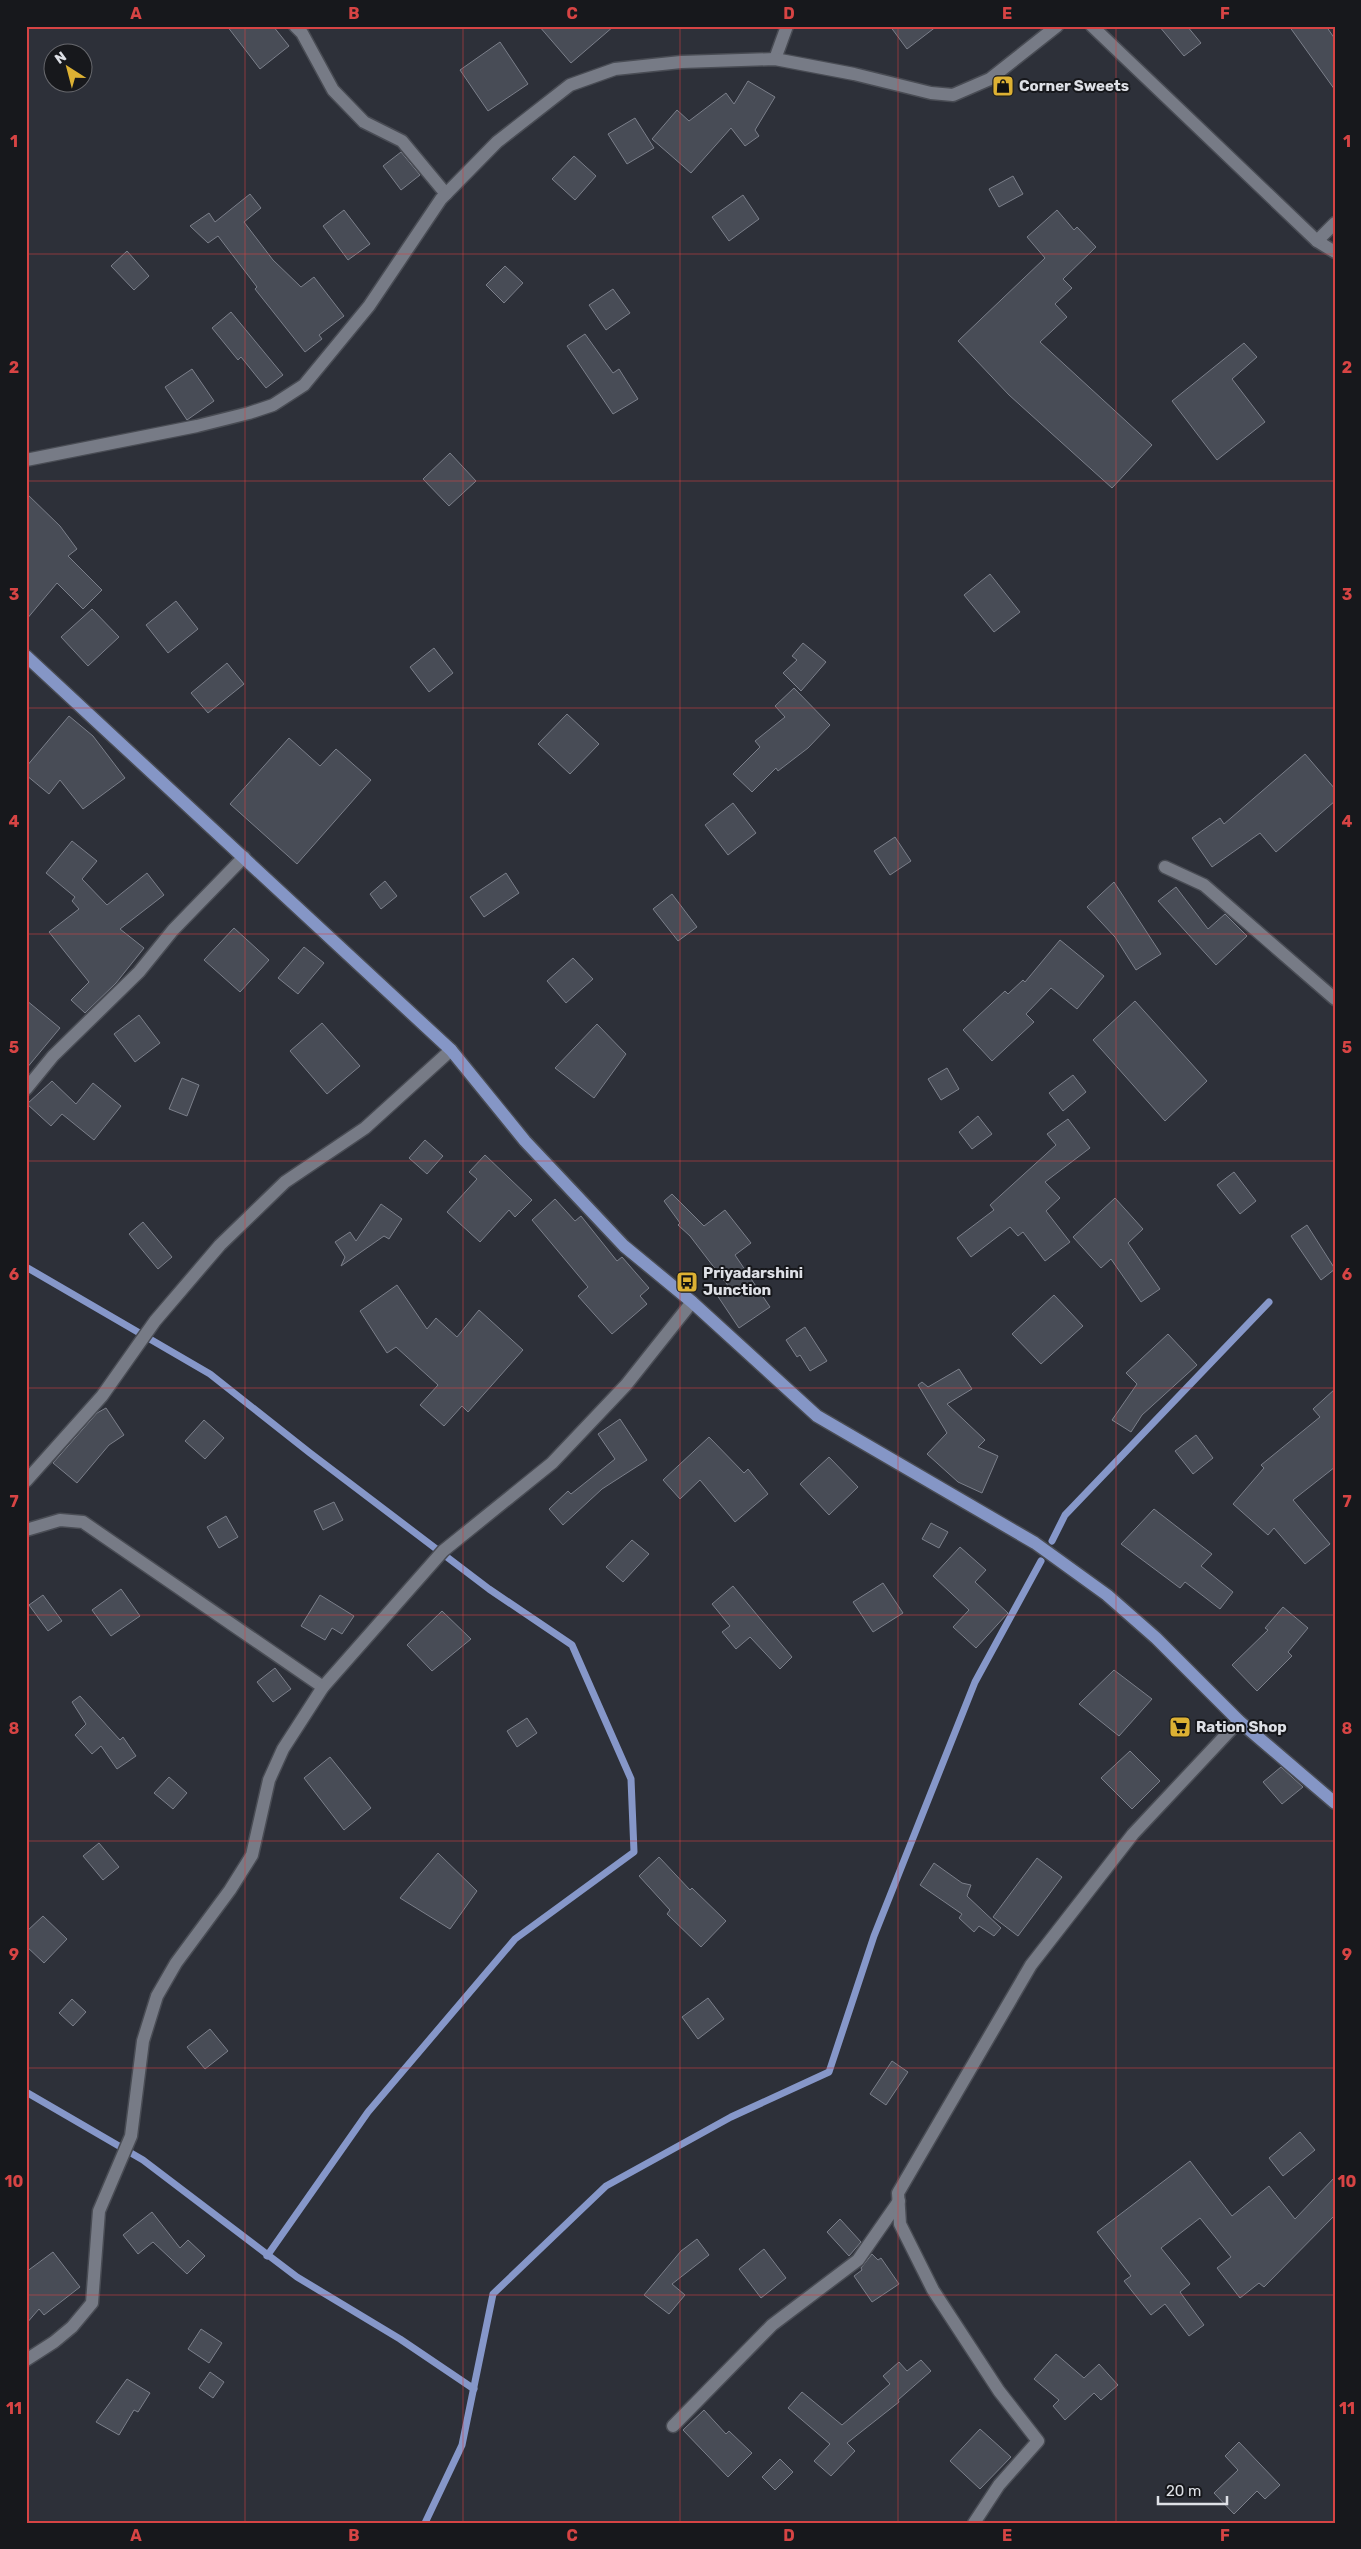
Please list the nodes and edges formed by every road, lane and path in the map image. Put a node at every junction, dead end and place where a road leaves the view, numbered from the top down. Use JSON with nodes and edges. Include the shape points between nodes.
{"nodes":[{"id":1,"x":295,"y":26,"type":"edge"},
{"id":2,"x":787,"y":26,"type":"edge"},
{"id":3,"x":1057,"y":26,"type":"edge"},
{"id":4,"x":1092,"y":26,"type":"edge"},
{"id":5,"x":775,"y":59,"type":"junction"},
{"id":6,"x":446,"y":194,"type":"junction"},
{"id":7,"x":1335,"y":223,"type":"edge"},
{"id":8,"x":1317,"y":241,"type":"junction"},
{"id":9,"x":1335,"y":252,"type":"edge"},
{"id":10,"x":26,"y":460,"type":"edge"},
{"id":11,"x":26,"y":656,"type":"edge"},
{"id":12,"x":244,"y":857,"type":"junction"},
{"id":13,"x":1165,"y":867,"type":"dead end"},
{"id":14,"x":1335,"y":999,"type":"edge"},
{"id":15,"x":451,"y":1050,"type":"junction"},
{"id":16,"x":26,"y":1089,"type":"edge"},
{"id":17,"x":692,"y":1302,"type":"junction"},
{"id":18,"x":26,"y":1481,"type":"edge"},
{"id":19,"x":26,"y":1530,"type":"edge"},
{"id":20,"x":323,"y":1688,"type":"junction"},
{"id":21,"x":1239,"y":1722,"type":"junction"},
{"id":22,"x":1335,"y":1803,"type":"edge"},
{"id":23,"x":899,"y":2201,"type":"junction"},
{"id":24,"x":26,"y":2360,"type":"edge"},
{"id":25,"x":673,"y":2426,"type":"dead end"},
{"id":26,"x":974,"y":2523,"type":"edge"}],
"edges":[{"from":1,"to":6,"type":"street","via":[[333,90],[364,122],[402,141]]},
{"from":2,"to":5,"type":"street"},
{"from":3,"to":5,"type":"street","via":[[990,78],[953,95],[930,93]]},
{"from":4,"to":8,"type":"street"},
{"from":5,"to":6,"type":"street","via":[[681,62],[615,69],[570,85],[497,142]]},
{"from":6,"to":10,"type":"street","via":[[331,356],[304,385],[273,405],[197,426]]},
{"from":7,"to":8,"type":"street"},
{"from":8,"to":9,"type":"street"},
{"from":11,"to":12,"type":"main road"},
{"from":12,"to":15,"type":"main road"},
{"from":12,"to":16,"type":"street","via":[[173,930],[140,972],[53,1056]]},
{"from":13,"to":14,"type":"street","via":[[1204,886]]},
{"from":15,"to":17,"type":"main road","via":[[525,1141],[617,1239]]},
{"from":15,"to":18,"type":"street","via":[[365,1128],[285,1182],[220,1245],[156,1321],[102,1396]]},
{"from":17,"to":20,"type":"street","via":[[626,1385],[552,1463],[442,1551]]},
{"from":17,"to":21,"type":"main road","via":[[817,1416],[1035,1543],[1107,1595],[1156,1638]]},
{"from":19,"to":20,"type":"street","via":[[60,1520],[83,1522]]},
{"from":20,"to":24,"type":"street","via":[[283,1749],[269,1780],[252,1855],[157,1996],[143,2041],[131,2136],[99,2211],[92,2303],[54,2342]]},
{"from":21,"to":22,"type":"main road"},
{"from":21,"to":23,"type":"street","via":[[1132,1834],[1031,1965],[898,2194]]},
{"from":23,"to":25,"type":"street","via":[[858,2260],[772,2325]]},
{"from":23,"to":26,"type":"street","via":[[900,2224],[933,2290],[999,2391],[1038,2442],[999,2485]]}]}
